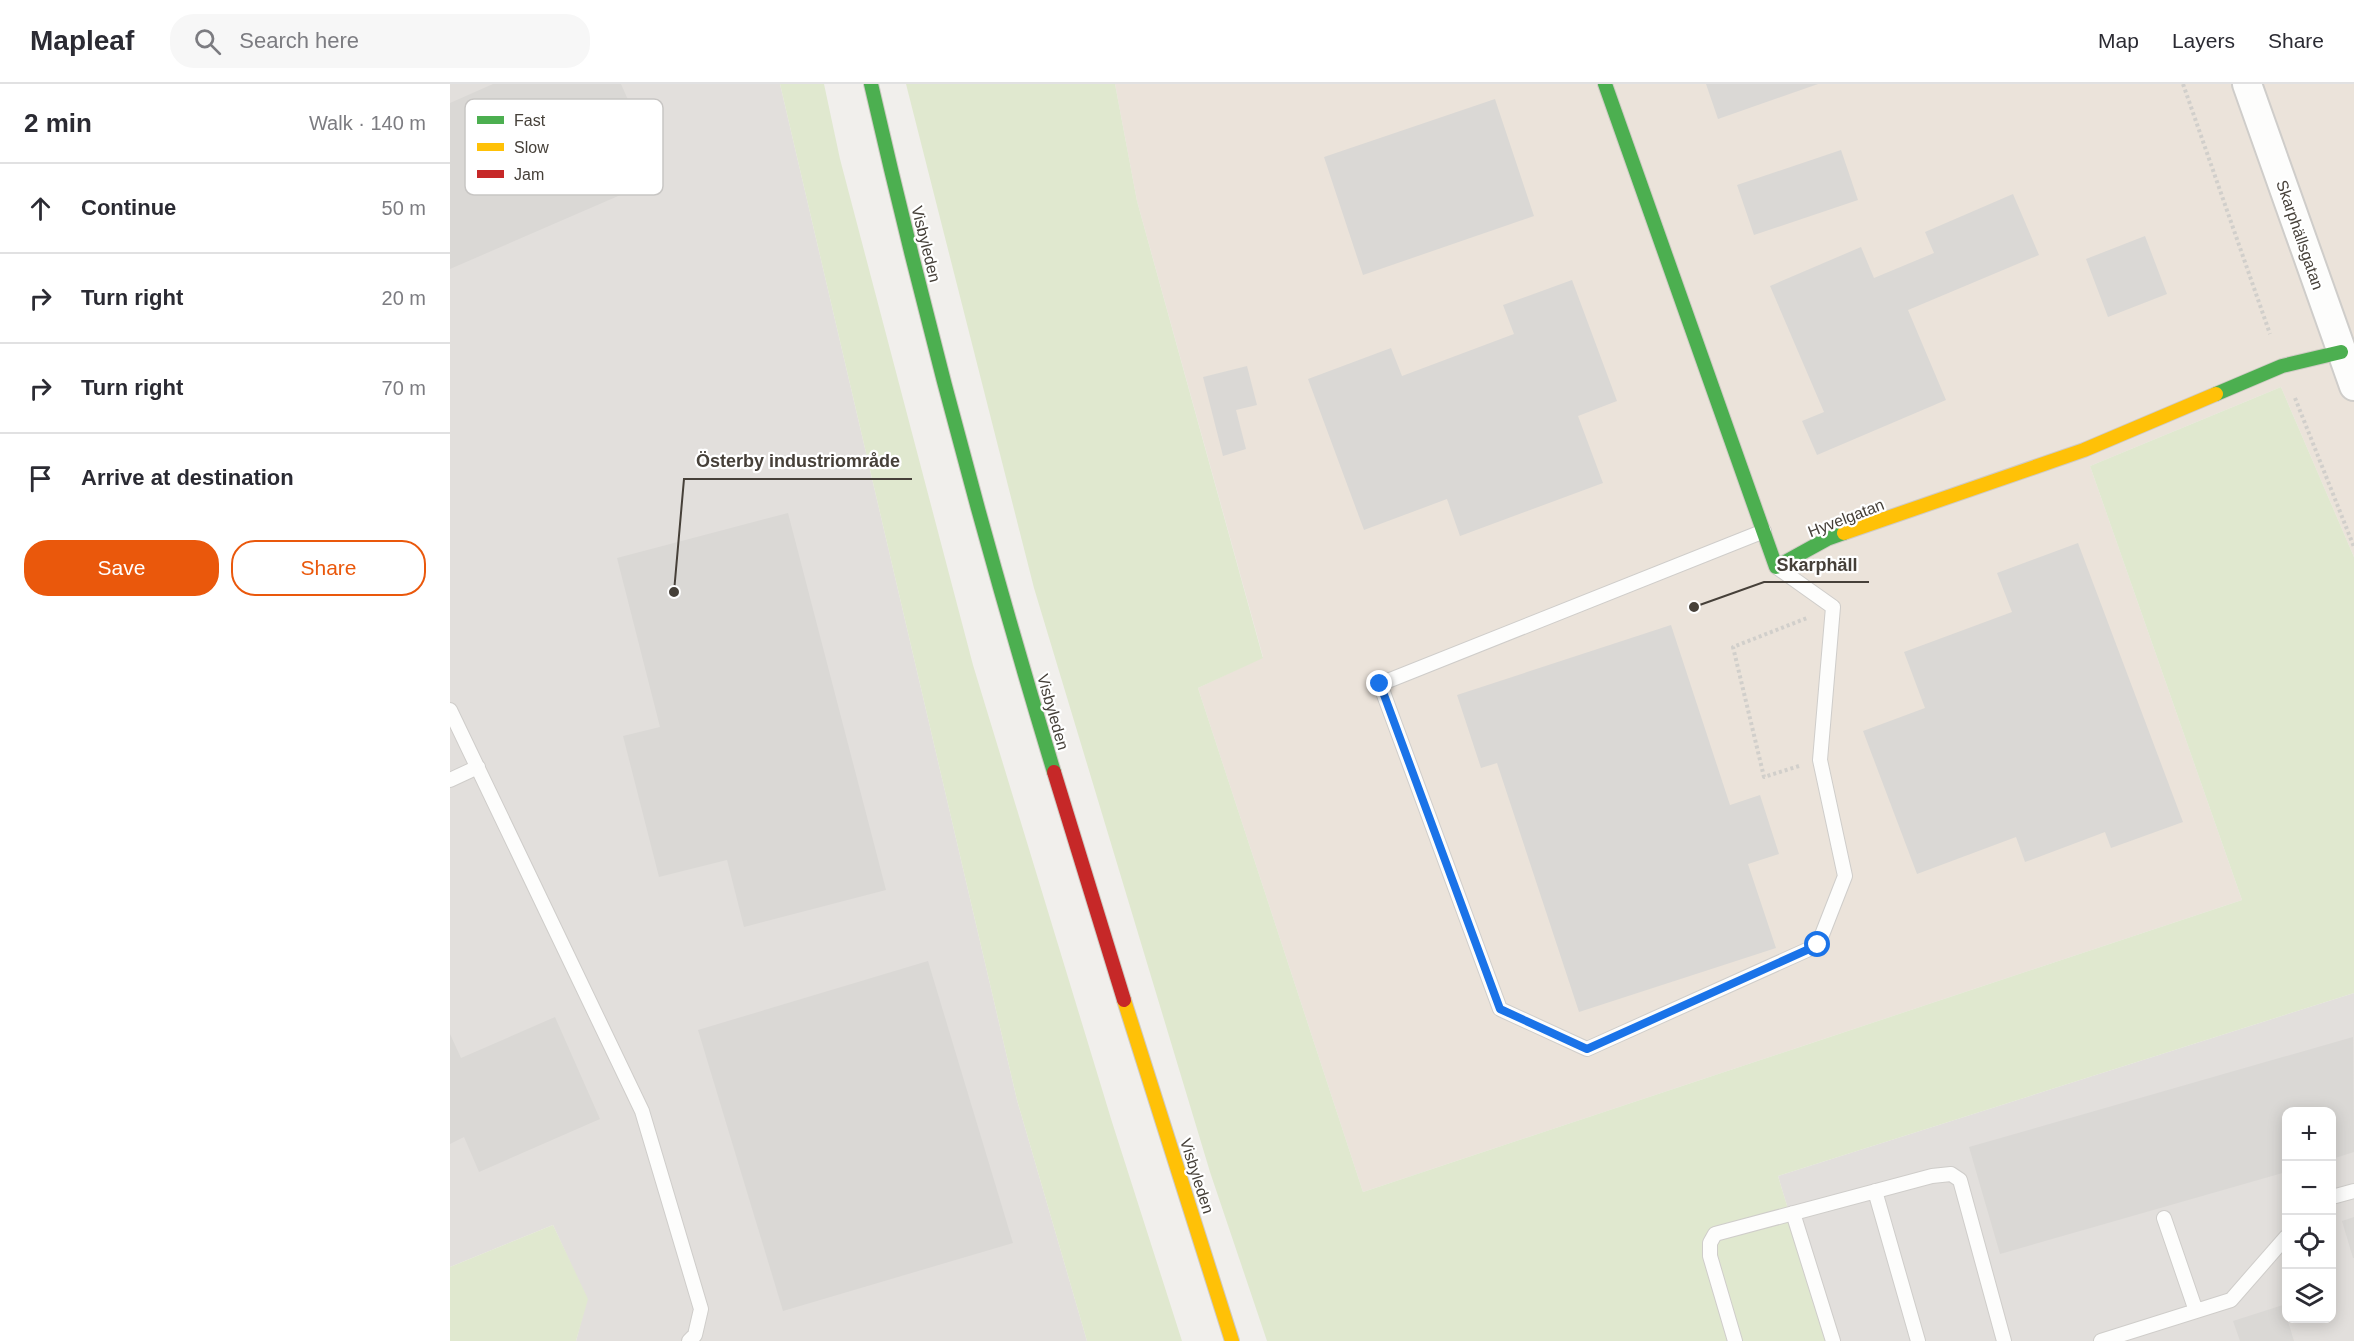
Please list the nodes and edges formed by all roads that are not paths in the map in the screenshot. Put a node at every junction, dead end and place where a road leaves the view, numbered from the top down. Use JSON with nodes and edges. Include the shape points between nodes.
{"nodes":[{"id":1,"x":871,"y":84,"type":"edge"},
{"id":2,"x":1605,"y":84,"type":"edge"},
{"id":3,"x":2247,"y":84,"type":"edge"},
{"id":4,"x":2341,"y":352,"type":"junction"},
{"id":5,"x":2354,"y":386,"type":"edge"},
{"id":6,"x":1764,"y":531,"type":"junction"},
{"id":7,"x":1776,"y":567,"type":"junction"},
{"id":8,"x":450,"y":710,"type":"edge"},
{"id":9,"x":478,"y":767,"type":"junction"},
{"id":10,"x":450,"y":780,"type":"edge"},
{"id":11,"x":1875,"y":1191,"type":"junction"},
{"id":12,"x":2354,"y":1191,"type":"edge"},
{"id":13,"x":2336,"y":1196,"type":"edge"},
{"id":14,"x":1793,"y":1213,"type":"junction"},
{"id":15,"x":2164,"y":1218,"type":"dead end"},
{"id":16,"x":2282,"y":1242,"type":"edge"},
{"id":17,"x":2196,"y":1311,"type":"junction"},
{"id":18,"x":689,"y":1341,"type":"edge"},
{"id":19,"x":1232,"y":1341,"type":"edge"},
{"id":20,"x":1735,"y":1341,"type":"edge"},
{"id":21,"x":1833,"y":1341,"type":"edge"},
{"id":22,"x":1918,"y":1341,"type":"edge"},
{"id":23,"x":2004,"y":1341,"type":"edge"},
{"id":24,"x":2101,"y":1341,"type":"edge"}],
"edges":[{"from":1,"to":19,"type":"main road","name":"Visbyleden","via":[[930,328],[1008,617]]},
{"from":2,"to":6,"type":"main road"},
{"from":3,"to":4,"type":"street","name":"Skarphällsgatan"},
{"from":4,"to":5,"type":"street","name":"Skarphällsgatan"},
{"from":4,"to":7,"type":"main road","name":"Hyvelgatan","via":[[2282,366],[2084,450],[1827,539]]},
{"from":6,"to":7,"type":"main road"},
{"from":6,"to":7,"type":"lane","via":[[1380,684],[1500,1009],[1587,1049],[1818,945],[1845,876],[1820,760],[1833,607]]},
{"from":8,"to":9,"type":"lane"},
{"from":9,"to":10,"type":"lane"},
{"from":9,"to":18,"type":"lane","via":[[642,1111],[701,1309],[695,1335]]},
{"from":11,"to":14,"type":"lane"},
{"from":11,"to":22,"type":"lane"},
{"from":11,"to":23,"type":"lane","via":[[1932,1176],[1951,1174],[1960,1180]]},
{"from":12,"to":13,"type":"lane"},
{"from":14,"to":20,"type":"lane","via":[[1715,1234],[1710,1243],[1710,1256]]},
{"from":14,"to":21,"type":"lane"},
{"from":15,"to":17,"type":"lane"},
{"from":16,"to":17,"type":"lane","via":[[2231,1300]]},
{"from":17,"to":24,"type":"lane"}]}
